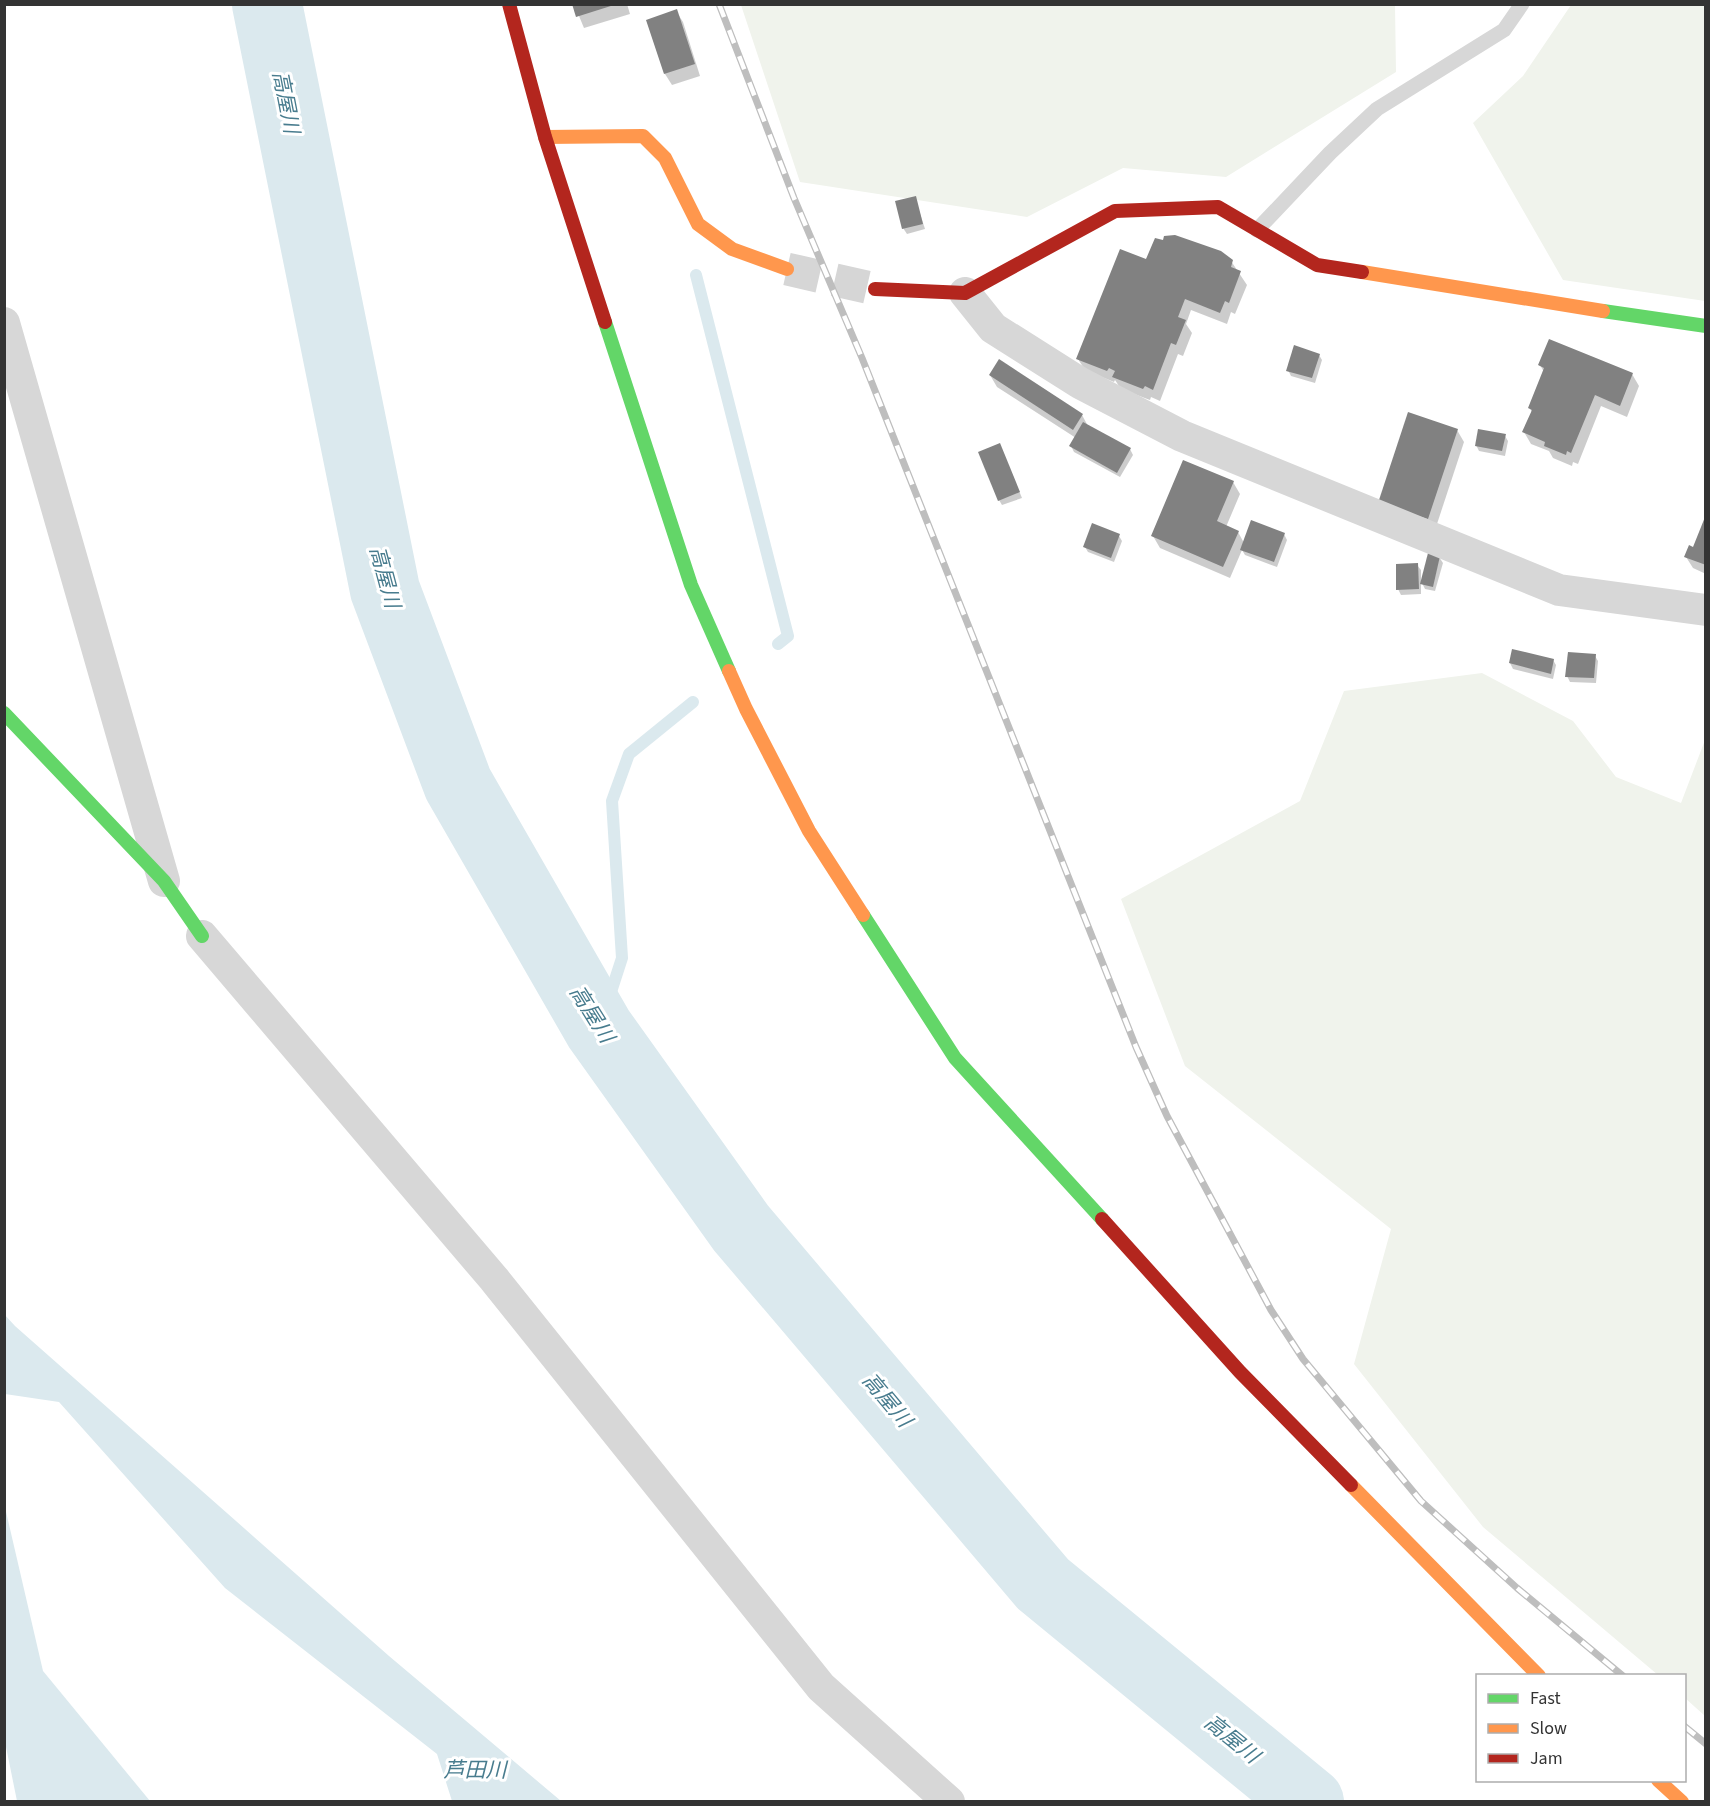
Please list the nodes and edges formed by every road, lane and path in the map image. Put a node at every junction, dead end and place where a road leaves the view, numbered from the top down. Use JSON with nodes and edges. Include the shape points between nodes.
{"nodes":[{"id":1,"x":509,"y":4,"type":"edge"},
{"id":2,"x":1522,"y":4,"type":"edge"},
{"id":3,"x":545,"y":137,"type":"junction"},
{"id":4,"x":1257,"y":230,"type":"junction"},
{"id":5,"x":787,"y":269,"type":"tunnel mouth"},
{"id":6,"x":875,"y":289,"type":"tunnel mouth"},
{"id":7,"x":965,"y":293,"type":"junction"},
{"id":8,"x":4,"y":323,"type":"edge"},
{"id":9,"x":1706,"y":326,"type":"edge"},
{"id":10,"x":1706,"y":610,"type":"edge"},
{"id":11,"x":4,"y":713,"type":"edge"},
{"id":12,"x":164,"y":881,"type":"junction"},
{"id":13,"x":202,"y":936,"type":"joint"},
{"id":14,"x":1537,"y":1674,"type":"edge"},
{"id":15,"x":1660,"y":1782,"type":"edge"},
{"id":16,"x":949,"y":1802,"type":"edge"},
{"id":17,"x":1682,"y":1802,"type":"edge"}],
"edges":[{"from":1,"to":3,"type":"street"},
{"from":2,"to":4,"type":"lane","via":[[1504,30],[1377,109]]},
{"from":3,"to":5,"type":"street","via":[[643,136],[665,158],[698,224],[732,249]]},
{"from":3,"to":14,"type":"street","via":[[691,585],[746,709],[815,841],[955,1058],[1240,1372]]},
{"from":4,"to":7,"type":"street","via":[[1218,207],[1115,211]]},
{"from":4,"to":9,"type":"street","via":[[1317,265]]},
{"from":6,"to":7,"type":"street"},
{"from":7,"to":10,"type":"street","via":[[993,328],[1080,383],[1182,436],[1559,590]]},
{"from":8,"to":12,"type":"street"},
{"from":11,"to":12,"type":"street"},
{"from":12,"to":13,"type":"street"},
{"from":13,"to":16,"type":"street","via":[[494,1280],[821,1687]]},
{"from":15,"to":17,"type":"street"}]}
